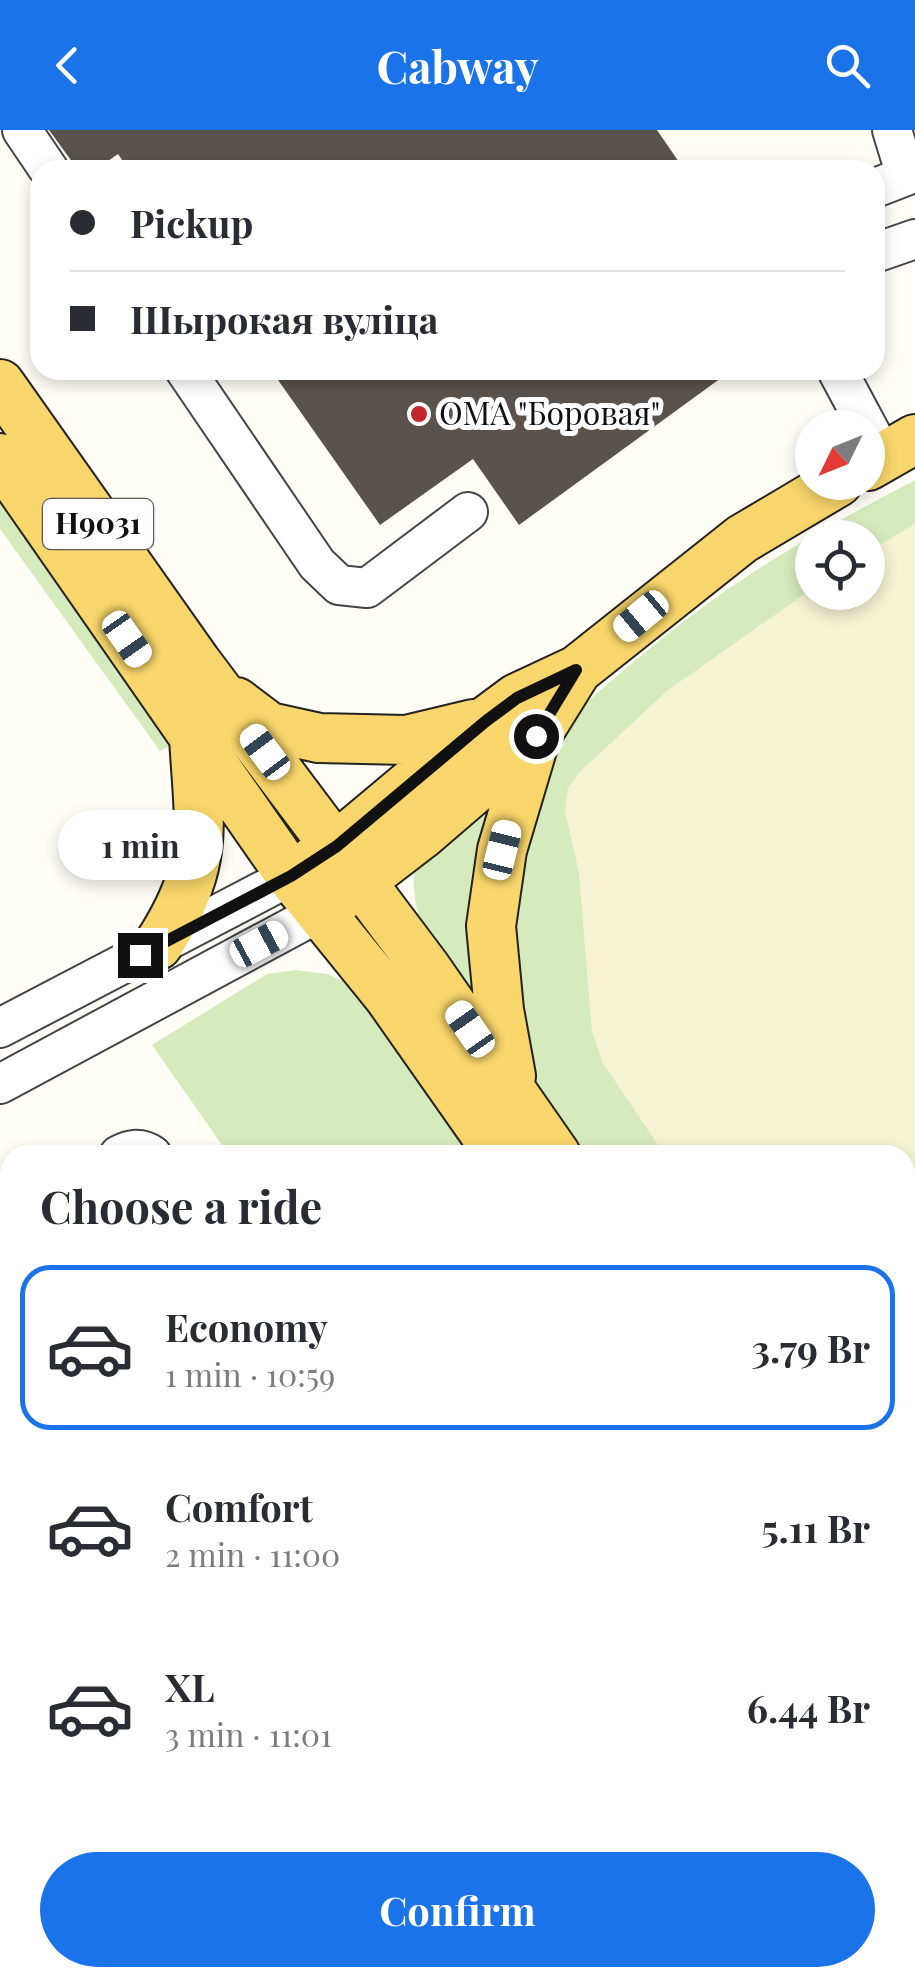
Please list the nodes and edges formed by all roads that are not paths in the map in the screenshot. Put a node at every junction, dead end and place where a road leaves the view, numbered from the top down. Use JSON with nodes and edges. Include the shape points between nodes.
{"nodes":[{"id":1,"x":22,"y":130,"type":"edge"},
{"id":2,"x":892,"y":130,"type":"edge"},
{"id":3,"x":43,"y":160,"type":"edge"},
{"id":4,"x":885,"y":184,"type":"edge"},
{"id":5,"x":915,"y":239,"type":"edge"},
{"id":6,"x":885,"y":249,"type":"edge"},
{"id":7,"x":193,"y":380,"type":"edge"},
{"id":8,"x":843,"y":380,"type":"edge"},
{"id":9,"x":0,"y":384,"type":"edge"},
{"id":10,"x":889,"y":454,"type":"edge"},
{"id":11,"x":0,"y":458,"type":"edge"},
{"id":12,"x":808,"y":500,"type":"edge"},
{"id":13,"x":468,"y":512,"type":"dead end"},
{"id":14,"x":197,"y":664,"type":"junction"},
{"id":15,"x":576,"y":670,"type":"junction"},
{"id":16,"x":486,"y":721,"type":"junction"},
{"id":17,"x":194,"y":733,"type":"junction"},
{"id":18,"x":536,"y":736,"type":"junction"},
{"id":19,"x":350,"y":863,"type":"junction"},
{"id":20,"x":306,"y":894,"type":"junction"},
{"id":21,"x":158,"y":945,"type":"junction"},
{"id":22,"x":0,"y":1028,"type":"edge"},
{"id":23,"x":0,"y":1084,"type":"edge"},
{"id":24,"x":513,"y":1089,"type":"junction"},
{"id":25,"x":493,"y":1145,"type":"edge"},
{"id":26,"x":549,"y":1145,"type":"edge"}],
"edges":[{"from":1,"to":3,"type":"street"},
{"from":2,"to":4,"type":"street","via":[[906,176]]},
{"from":5,"to":6,"type":"street"},
{"from":7,"to":13,"type":"street","via":[[339,585],[366,588]]},
{"from":8,"to":10,"type":"street"},
{"from":9,"to":14,"type":"main road","number":"Н9031"},
{"from":11,"to":17,"type":"main road","number":"Н9031"},
{"from":12,"to":15,"type":"main road","via":[[742,539]]},
{"from":14,"to":16,"type":"main road","via":[[270,726],[320,738],[406,740]]},
{"from":14,"to":19,"type":"main road","number":"Н9031"},
{"from":15,"to":16,"type":"main road"},
{"from":15,"to":18,"type":"main road"},
{"from":16,"to":19,"type":"main road"},
{"from":17,"to":20,"type":"main road","number":"Н9031"},
{"from":17,"to":21,"type":"main road","via":[[201,814],[197,864],[181,909]]},
{"from":18,"to":19,"type":"main road","via":[[421,836]]},
{"from":18,"to":24,"type":"main road","via":[[506,834],[491,926]]},
{"from":19,"to":20,"type":"main road"},
{"from":19,"to":24,"type":"main road","number":"Н9031"},
{"from":20,"to":21,"type":"street"},
{"from":20,"to":23,"type":"street"},
{"from":20,"to":25,"type":"main road","number":"Н9031","via":[[389,997]]},
{"from":21,"to":22,"type":"street"},
{"from":24,"to":26,"type":"main road","number":"Н9031"}]}
